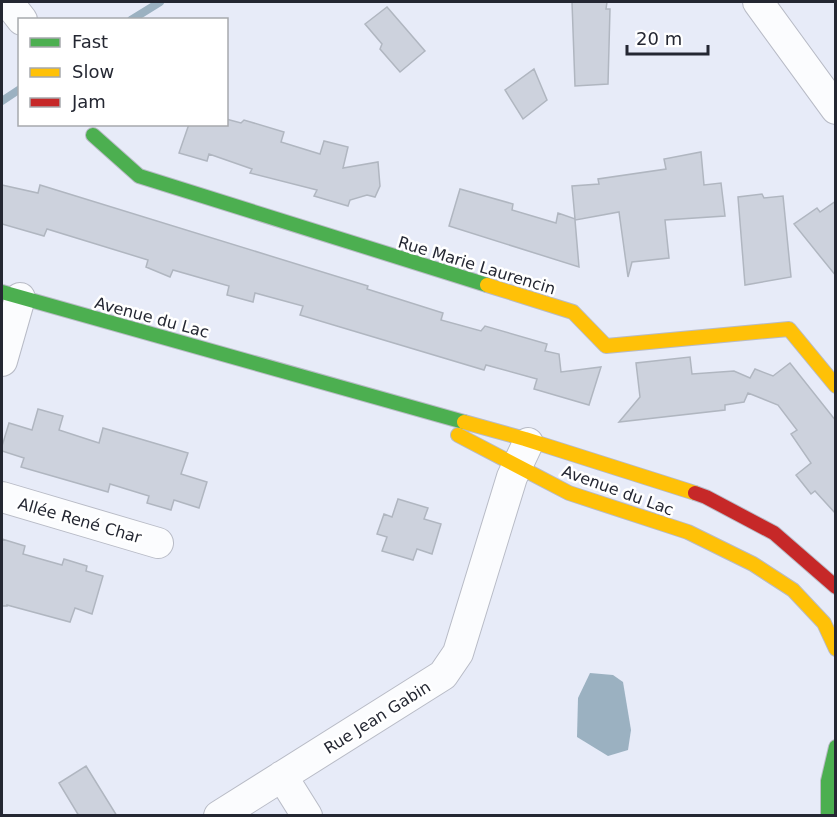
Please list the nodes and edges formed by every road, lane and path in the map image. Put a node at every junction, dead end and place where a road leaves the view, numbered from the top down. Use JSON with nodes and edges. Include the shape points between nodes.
{"nodes":[{"id":1,"x":8,"y":2,"type":"edge"},
{"id":2,"x":758,"y":2,"type":"edge"},
{"id":3,"x":20,"y":18,"type":"edge"},
{"id":4,"x":834,"y":106,"type":"edge"},
{"id":5,"x":93,"y":135,"type":"dead end"},
{"id":6,"x":11,"y":295,"type":"edge"},
{"id":7,"x":2,"y":360,"type":"edge"},
{"id":8,"x":293,"y":373,"type":"junction"},
{"id":9,"x":836,"y":386,"type":"edge"},
{"id":10,"x":523,"y":453,"type":"junction"},
{"id":11,"x":2,"y":497,"type":"edge"},
{"id":12,"x":158,"y":543,"type":"dead end"},
{"id":13,"x":836,"y":587,"type":"edge"},
{"id":14,"x":836,"y":649,"type":"edge"},
{"id":15,"x":836,"y":747,"type":"edge"},
{"id":16,"x":282,"y":776,"type":"junction"},
{"id":17,"x":219,"y":816,"type":"edge"},
{"id":18,"x":307,"y":816,"type":"edge"},
{"id":19,"x":828,"y":816,"type":"edge"}],
"edges":[{"from":1,"to":3,"type":"street"},
{"from":2,"to":4,"type":"street"},
{"from":5,"to":9,"type":"street","name":"Rue Marie Laurencin","via":[[139,176],[573,312],[606,346],[789,329]]},
{"from":6,"to":7,"type":"street"},
{"from":6,"to":8,"type":"street","name":"Avenue du Lac"},
{"from":8,"to":10,"type":"street","name":"Avenue du Lac"},
{"from":8,"to":10,"type":"street","name":"Avenue du Lac","via":[[463,437]]},
{"from":10,"to":13,"type":"street","name":"Avenue du Lac","via":[[706,497],[774,533]]},
{"from":10,"to":14,"type":"street","name":"Avenue du Lac","via":[[569,493],[688,532],[753,564],[793,590],[824,623]]},
{"from":10,"to":16,"type":"street","name":"Rue Jean Gabin","via":[[512,477],[458,653],[443,675]]},
{"from":11,"to":12,"type":"street","name":"Allée René Char"},
{"from":15,"to":19,"type":"street","via":[[830,759]]},
{"from":16,"to":17,"type":"street","name":"Rue Jean Gabin"},
{"from":16,"to":18,"type":"street"}]}
